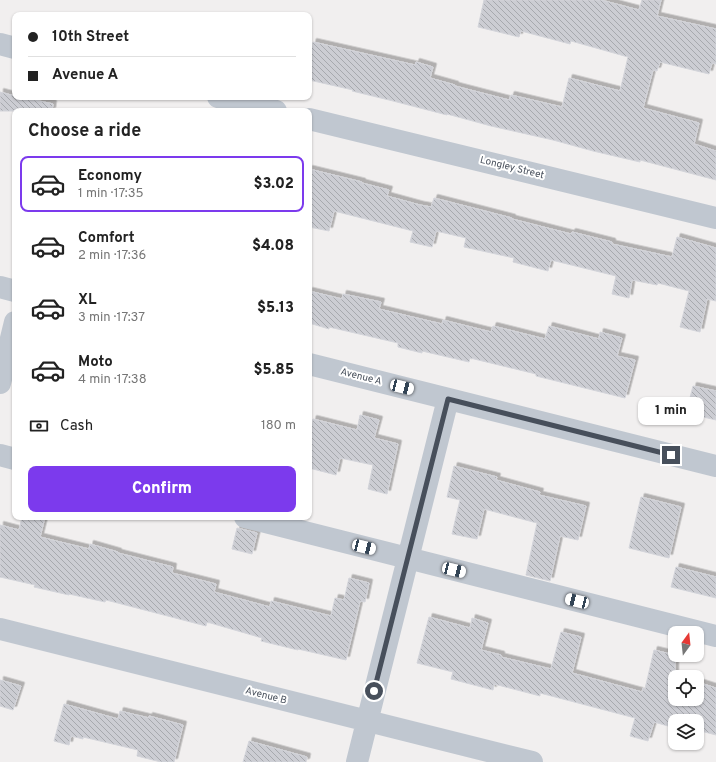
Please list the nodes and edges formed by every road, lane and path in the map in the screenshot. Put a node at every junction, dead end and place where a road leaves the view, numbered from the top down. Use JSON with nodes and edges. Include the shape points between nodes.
{"nodes":[{"id":1,"x":0,"y":44,"type":"edge"},
{"id":2,"x":12,"y":47,"type":"edge"},
{"id":3,"x":230,"y":100,"type":"edge"},
{"id":4,"x":264,"y":108,"type":"edge"},
{"id":5,"x":312,"y":120,"type":"edge"},
{"id":6,"x":716,"y":218,"type":"edge"},
{"id":7,"x":0,"y":287,"type":"edge"},
{"id":8,"x":12,"y":290,"type":"edge"},
{"id":9,"x":12,"y":334,"type":"edge"},
{"id":10,"x":312,"y":365,"type":"edge"},
{"id":11,"x":0,"y":383,"type":"edge"},
{"id":12,"x":448,"y":399,"type":"junction"},
{"id":13,"x":0,"y":455,"type":"edge"},
{"id":14,"x":12,"y":458,"type":"edge"},
{"id":15,"x":716,"y":466,"type":"edge"},
{"id":16,"x":257,"y":520,"type":"edge"},
{"id":17,"x":408,"y":558,"type":"junction"},
{"id":18,"x":0,"y":629,"type":"edge"},
{"id":19,"x":716,"y":636,"type":"edge"},
{"id":20,"x":367,"y":721,"type":"junction"},
{"id":21,"x":357,"y":762,"type":"edge"},
{"id":22,"x":532,"y":762,"type":"edge"}],
"edges":[{"from":1,"to":2,"type":"street"},
{"from":3,"to":4,"type":"street"},
{"from":5,"to":6,"type":"street","name":"Longley Street"},
{"from":7,"to":8,"type":"street"},
{"from":9,"to":11,"type":"street"},
{"from":10,"to":12,"type":"street","name":"Avenue A"},
{"from":12,"to":15,"type":"street","name":"Avenue A"},
{"from":12,"to":17,"type":"street"},
{"from":13,"to":14,"type":"street"},
{"from":16,"to":17,"type":"street"},
{"from":17,"to":19,"type":"street"},
{"from":17,"to":20,"type":"street"},
{"from":18,"to":20,"type":"street","name":"Avenue B"},
{"from":20,"to":21,"type":"street"},
{"from":20,"to":22,"type":"street","name":"Avenue B"}]}
